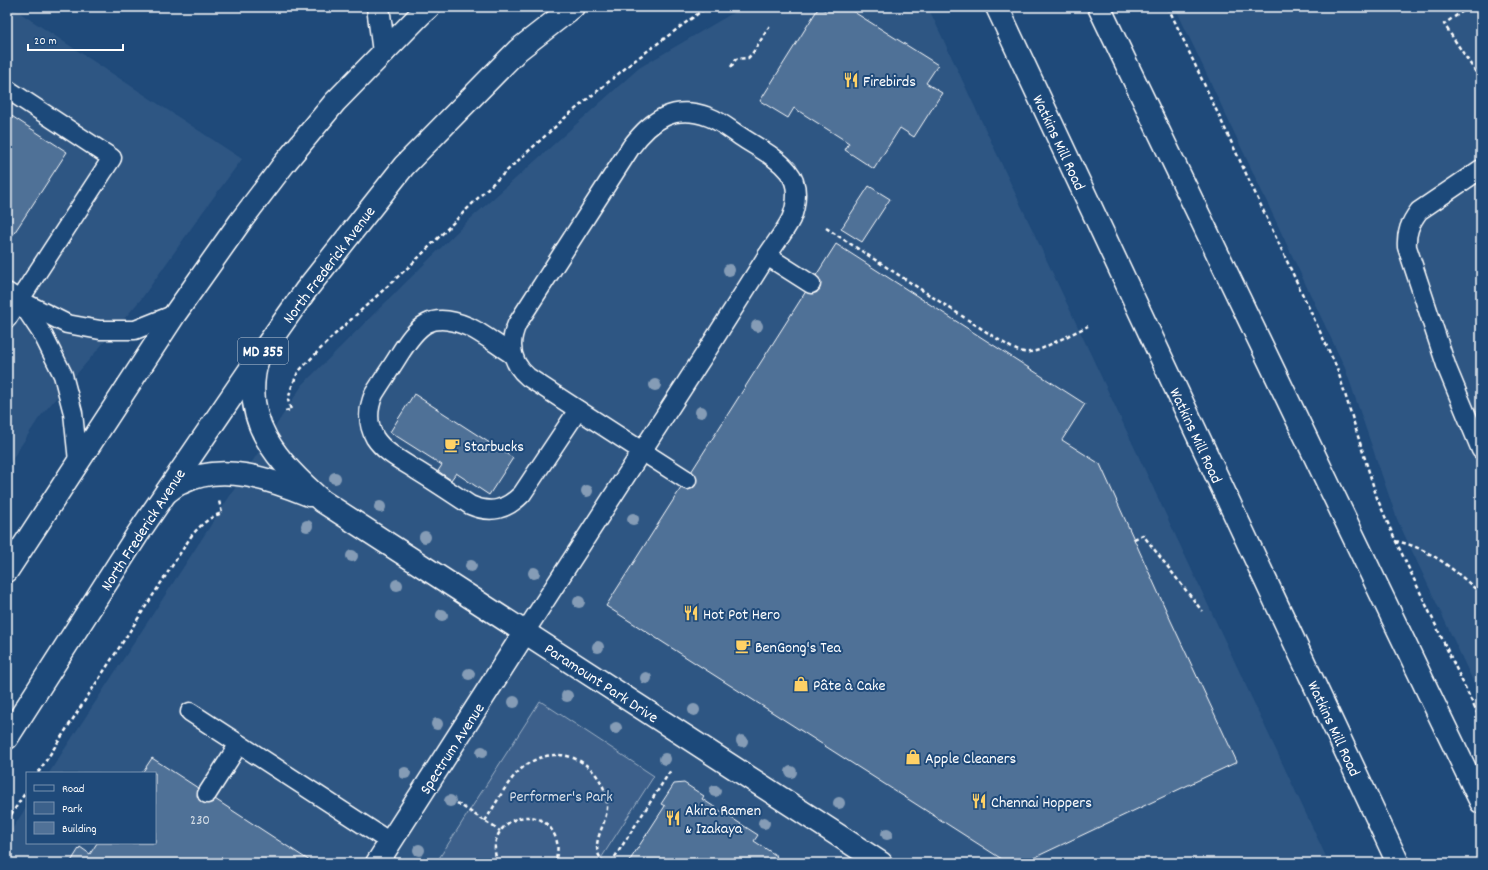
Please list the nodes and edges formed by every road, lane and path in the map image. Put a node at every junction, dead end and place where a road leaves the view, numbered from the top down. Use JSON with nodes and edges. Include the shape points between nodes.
{"nodes":[{"id":1,"x":378,"y":7,"type":"edge"},
{"id":2,"x":429,"y":7,"type":"edge"},
{"id":3,"x":573,"y":7,"type":"edge"},
{"id":4,"x":708,"y":7,"type":"edge"},
{"id":5,"x":997,"y":7,"type":"edge"},
{"id":6,"x":1099,"y":7,"type":"edge"},
{"id":7,"x":1168,"y":7,"type":"edge"},
{"id":8,"x":1469,"y":7,"type":"edge"},
{"id":9,"x":771,"y":24,"type":"dead end"},
{"id":10,"x":384,"y":52,"type":"junction"},
{"id":11,"x":731,"y":67,"type":"dead end"},
{"id":12,"x":1481,"y":80,"type":"edge"},
{"id":13,"x":7,"y":89,"type":"edge"},
{"id":14,"x":1481,"y":169,"type":"edge"},
{"id":15,"x":826,"y":228,"type":"dead end"},
{"id":16,"x":767,"y":256,"type":"junction"},
{"id":17,"x":811,"y":284,"type":"dead end"},
{"id":18,"x":13,"y":296,"type":"edge"},
{"id":19,"x":175,"y":314,"type":"junction"},
{"id":20,"x":7,"y":319,"type":"edge"},
{"id":21,"x":1088,"y":326,"type":"dead end"},
{"id":22,"x":513,"y":355,"type":"junction"},
{"id":23,"x":258,"y":358,"type":"junction"},
{"id":24,"x":578,"y":410,"type":"junction"},
{"id":25,"x":262,"y":430,"type":"junction"},
{"id":26,"x":1481,"y":450,"type":"edge"},
{"id":27,"x":642,"y":451,"type":"junction"},
{"id":28,"x":78,"y":461,"type":"junction"},
{"id":29,"x":233,"y":474,"type":"junction"},
{"id":30,"x":687,"y":480,"type":"dead end"},
{"id":31,"x":166,"y":493,"type":"junction"},
{"id":32,"x":322,"y":501,"type":"junction"},
{"id":33,"x":1134,"y":539,"type":"dead end"},
{"id":34,"x":1395,"y":540,"type":"junction"},
{"id":35,"x":7,"y":571,"type":"edge"},
{"id":36,"x":1481,"y":594,"type":"edge"},
{"id":37,"x":1202,"y":612,"type":"dead end"},
{"id":38,"x":525,"y":632,"type":"junction"},
{"id":39,"x":190,"y":712,"type":"dead end"},
{"id":40,"x":1481,"y":721,"type":"edge"},
{"id":41,"x":7,"y":738,"type":"edge"},
{"id":42,"x":239,"y":744,"type":"junction"},
{"id":43,"x":671,"y":770,"type":"dead end"},
{"id":44,"x":39,"y":772,"type":"edge"},
{"id":45,"x":26,"y":792,"type":"edge"},
{"id":46,"x":207,"y":794,"type":"dead end"},
{"id":47,"x":1481,"y":802,"type":"edge"},
{"id":48,"x":457,"y":803,"type":"dead end"},
{"id":49,"x":7,"y":821,"type":"edge"},
{"id":50,"x":485,"y":821,"type":"junction"},
{"id":51,"x":500,"y":831,"type":"junction"},
{"id":52,"x":390,"y":842,"type":"junction"},
{"id":53,"x":377,"y":863,"type":"edge"},
{"id":54,"x":498,"y":863,"type":"edge"},
{"id":55,"x":554,"y":863,"type":"edge"},
{"id":56,"x":606,"y":863,"type":"edge"},
{"id":57,"x":611,"y":863,"type":"edge"},
{"id":58,"x":881,"y":863,"type":"edge"},
{"id":59,"x":1398,"y":863,"type":"edge"}],
"edges":[{"from":1,"to":10,"type":"main road"},
{"from":2,"to":10,"type":"main road"},
{"from":3,"to":23,"type":"main road","name":"North Frederick Avenue","number":"MD 355","via":[[518,50],[404,166],[306,290]]},
{"from":4,"to":25,"type":"path","via":[[634,61],[567,116],[488,188],[298,372],[288,400],[291,410],[272,412]]},
{"from":5,"to":59,"type":"main road","name":"Watkins Mill Road"},
{"from":6,"to":47,"type":"main road"},
{"from":7,"to":34,"type":"path","via":[[1336,368],[1377,498]]},
{"from":8,"to":12,"type":"path","via":[[1444,24]]},
{"from":9,"to":11,"type":"path","via":[[752,54],[748,58],[736,59]]},
{"from":10,"to":19,"type":"main road","via":[[335,102],[284,164]]},
{"from":13,"to":18,"type":"lane","via":[[112,158]]},
{"from":14,"to":26,"type":"lane","via":[[1419,212],[1412,220],[1407,247],[1447,368]]},
{"from":15,"to":21,"type":"path","via":[[1021,352],[1040,350]]},
{"from":16,"to":17,"type":"lane"},
{"from":16,"to":22,"type":"lane","via":[[790,222],[794,211],[795,187],[789,173],[779,161],[712,118],[688,112],[672,114],[643,132],[631,147],[517,324],[512,339]]},
{"from":16,"to":27,"type":"lane"},
{"from":18,"to":19,"type":"lane","via":[[67,324],[100,330],[135,330]]},
{"from":18,"to":20,"type":"lane"},
{"from":18,"to":28,"type":"lane","via":[[43,335],[63,375],[73,413]]},
{"from":19,"to":28,"type":"main road"},
{"from":22,"to":24,"type":"lane","via":[[518,367],[528,377]]},
{"from":22,"to":24,"type":"lane","via":[[459,323],[436,321],[421,327],[411,336],[371,400],[370,427],[376,438],[390,453],[470,505],[491,510],[511,503],[522,494]]},
{"from":23,"to":25,"type":"main road","name":"Paramount Park Drive","via":[[254,371],[253,402]]},
{"from":23,"to":31,"type":"main road","name":"North Frederick Avenue","number":"MD 355"},
{"from":24,"to":27,"type":"lane"},
{"from":25,"to":32,"type":"main road","name":"Paramount Park Drive","via":[[285,466]]},
{"from":27,"to":30,"type":"lane"},
{"from":27,"to":38,"type":"lane"},
{"from":28,"to":35,"type":"main road"},
{"from":29,"to":31,"type":"main road","name":"Paramount Park Drive","via":[[199,476],[181,483]]},
{"from":29,"to":32,"type":"main road","name":"Paramount Park Drive","via":[[251,475],[272,481]]},
{"from":29,"to":44,"type":"path","via":[[218,496],[222,513],[204,522],[192,535]]},
{"from":31,"to":41,"type":"main road","name":"North Frederick Avenue","number":"MD 355"},
{"from":32,"to":38,"type":"main road","name":"Paramount Park Drive"},
{"from":33,"to":37,"type":"path","via":[[1143,535]]},
{"from":34,"to":36,"type":"path","via":[[1434,556]]},
{"from":34,"to":40,"type":"path"},
{"from":38,"to":52,"type":"main road","name":"Spectrum Avenue"},
{"from":38,"to":58,"type":"main road","name":"Paramount Park Drive"},
{"from":39,"to":42,"type":"lane"},
{"from":42,"to":46,"type":"lane"},
{"from":42,"to":52,"type":"lane"},
{"from":43,"to":57,"type":"path"},
{"from":45,"to":49,"type":"path"},
{"from":48,"to":50,"type":"path"},
{"from":50,"to":51,"type":"path"},
{"from":50,"to":56,"type":"path","via":[[514,775],[527,763],[541,757],[571,757],[586,764],[597,775],[604,788],[607,811],[597,846],[599,856]]},
{"from":51,"to":54,"type":"path","via":[[494,848]]},
{"from":51,"to":55,"type":"path","via":[[514,819],[531,817],[540,820],[553,832],[557,840],[558,849]]},
{"from":52,"to":53,"type":"main road","name":"Spectrum Avenue"}]}
